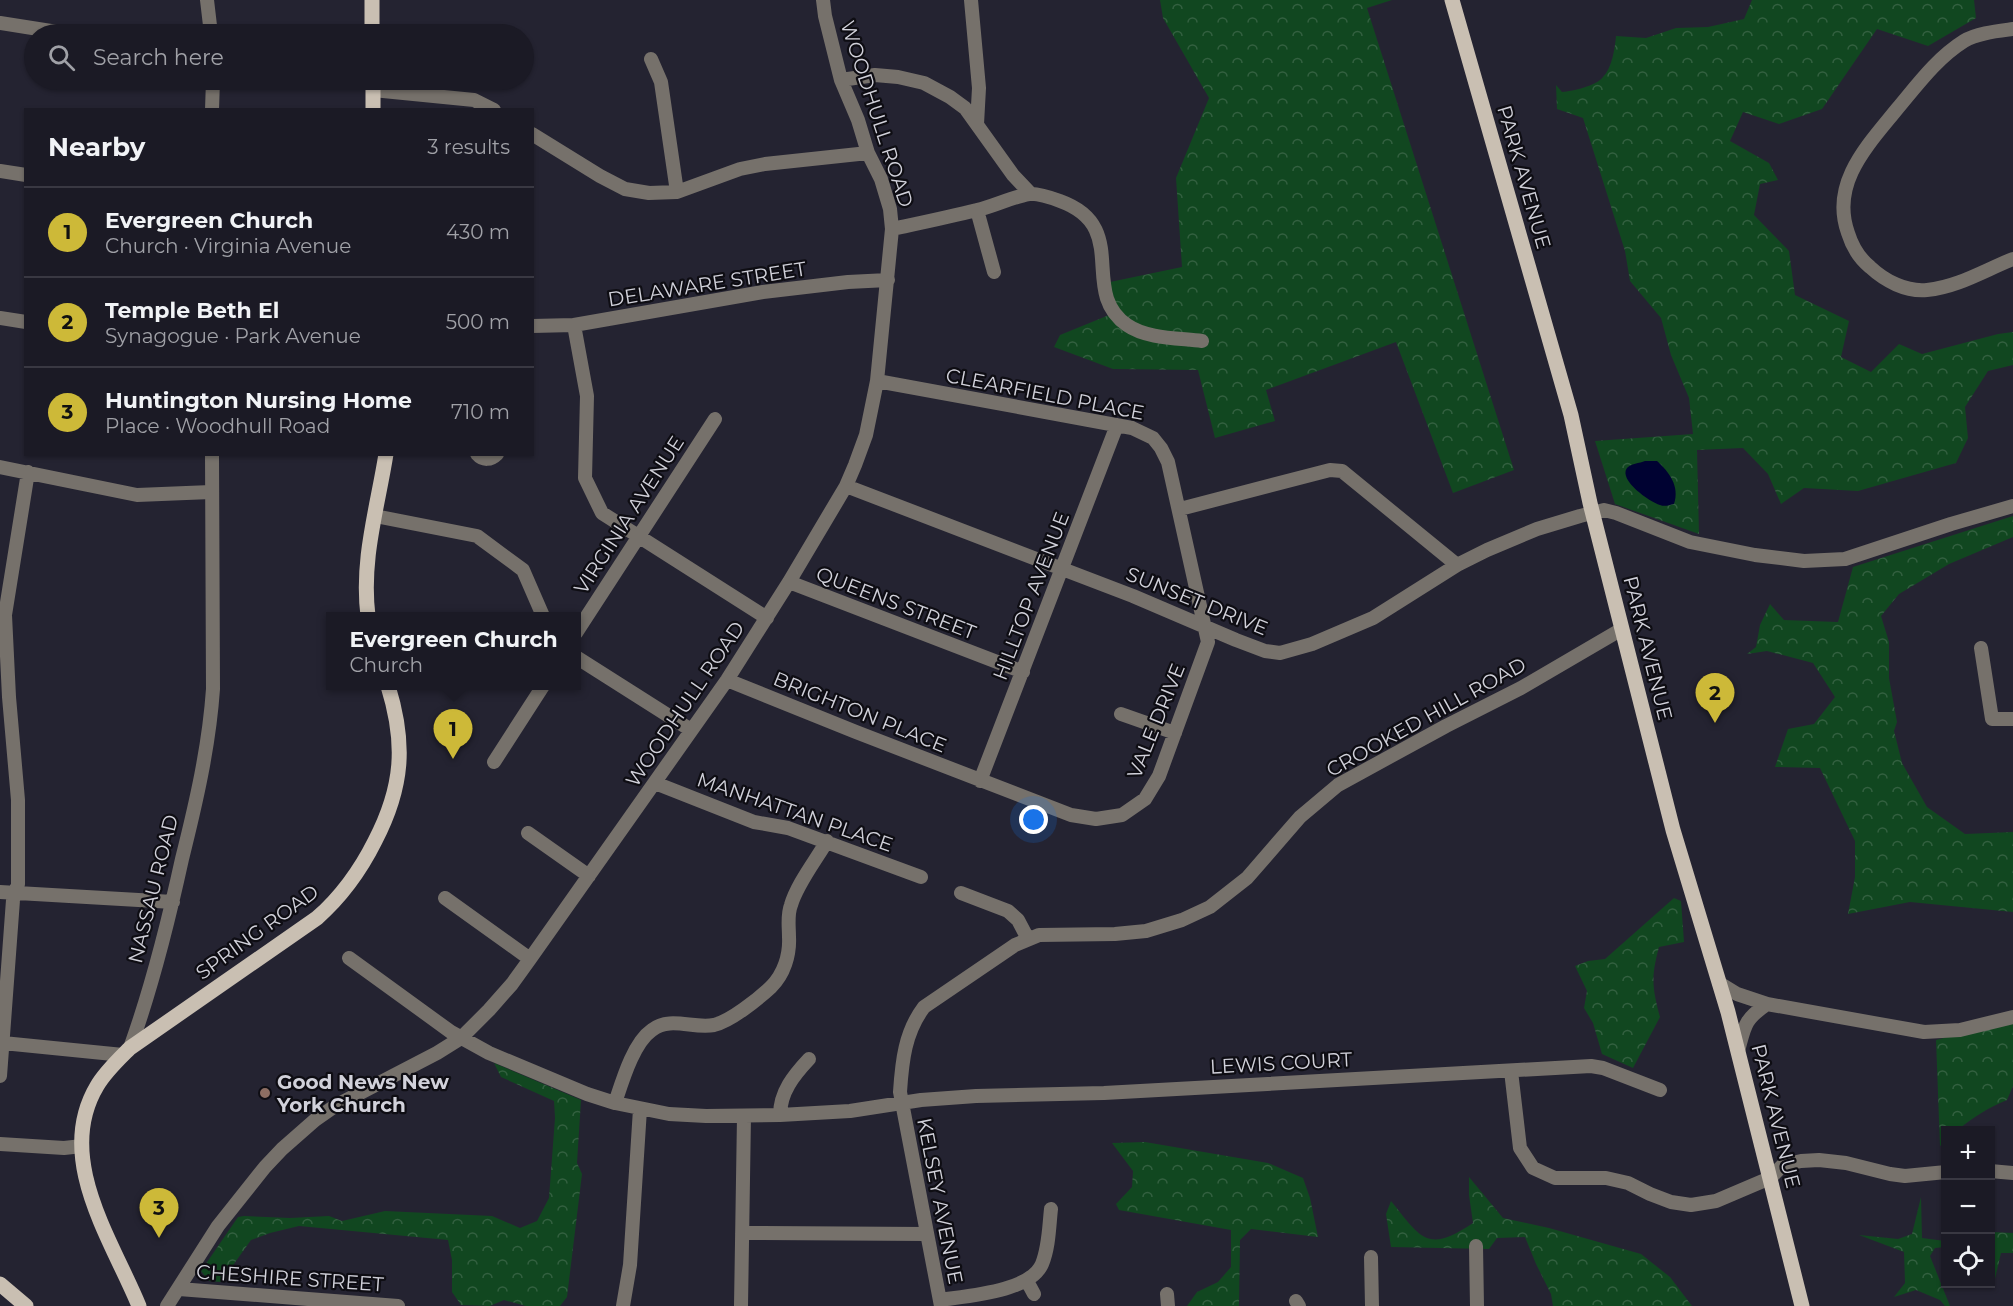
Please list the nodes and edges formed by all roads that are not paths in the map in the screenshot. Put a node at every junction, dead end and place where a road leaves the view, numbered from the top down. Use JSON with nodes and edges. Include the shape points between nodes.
{"nodes":[{"id":1,"x":207,"y":0,"type":"edge"},
{"id":2,"x":372,"y":0,"type":"edge"},
{"id":3,"x":823,"y":0,"type":"edge"},
{"id":4,"x":971,"y":0,"type":"edge"},
{"id":5,"x":1452,"y":0,"type":"edge"},
{"id":6,"x":0,"y":23,"type":"edge"},
{"id":7,"x":210,"y":24,"type":"edge"},
{"id":8,"x":372,"y":24,"type":"edge"},
{"id":9,"x":24,"y":27,"type":"edge"},
{"id":10,"x":2013,"y":28,"type":"edge"},
{"id":11,"x":651,"y":59,"type":"dead end"},
{"id":12,"x":841,"y":80,"type":"junction"},
{"id":13,"x":213,"y":90,"type":"edge"},
{"id":14,"x":373,"y":90,"type":"edge"},
{"id":15,"x":407,"y":90,"type":"edge"},
{"id":16,"x":212,"y":108,"type":"edge"},
{"id":17,"x":373,"y":108,"type":"edge"},
{"id":18,"x":490,"y":108,"type":"edge"},
{"id":19,"x":977,"y":124,"type":"junction"},
{"id":20,"x":534,"y":135,"type":"edge"},
{"id":21,"x":868,"y":153,"type":"junction"},
{"id":22,"x":0,"y":171,"type":"edge"},
{"id":23,"x":24,"y":175,"type":"edge"},
{"id":24,"x":677,"y":192,"type":"junction"},
{"id":25,"x":1031,"y":194,"type":"junction"},
{"id":26,"x":977,"y":210,"type":"junction"},
{"id":27,"x":892,"y":230,"type":"junction"},
{"id":28,"x":2013,"y":259,"type":"edge"},
{"id":29,"x":994,"y":272,"type":"dead end"},
{"id":30,"x":888,"y":280,"type":"junction"},
{"id":31,"x":0,"y":318,"type":"edge"},
{"id":32,"x":24,"y":322,"type":"edge"},
{"id":33,"x":534,"y":326,"type":"edge"},
{"id":34,"x":574,"y":326,"type":"junction"},
{"id":35,"x":1202,"y":341,"type":"dead end"},
{"id":36,"x":877,"y":381,"type":"junction"},
{"id":37,"x":715,"y":419,"type":"dead end"},
{"id":38,"x":1117,"y":425,"type":"junction"},
{"id":39,"x":212,"y":456,"type":"edge"},
{"id":40,"x":386,"y":456,"type":"edge"},
{"id":41,"x":0,"y":467,"type":"edge"},
{"id":42,"x":28,"y":472,"type":"junction"},
{"id":43,"x":846,"y":486,"type":"junction"},
{"id":44,"x":211,"y":492,"type":"junction"},
{"id":45,"x":2013,"y":506,"type":"edge"},
{"id":46,"x":1180,"y":509,"type":"junction"},
{"id":47,"x":1593,"y":513,"type":"junction"},
{"id":48,"x":375,"y":516,"type":"junction"},
{"id":49,"x":639,"y":537,"type":"junction"},
{"id":50,"x":1457,"y":566,"type":"junction"},
{"id":51,"x":1062,"y":568,"type":"junction"},
{"id":52,"x":789,"y":582,"type":"junction"},
{"id":53,"x":368,"y":612,"type":"edge"},
{"id":54,"x":541,"y":612,"type":"edge"},
{"id":55,"x":3,"y":614,"type":"edge"},
{"id":56,"x":767,"y":618,"type":"junction"},
{"id":57,"x":581,"y":625,"type":"edge"},
{"id":58,"x":1204,"y":626,"type":"junction"},
{"id":59,"x":1622,"y":629,"type":"junction"},
{"id":60,"x":1981,"y":648,"type":"dead end"},
{"id":61,"x":581,"y":660,"type":"edge"},
{"id":62,"x":1023,"y":672,"type":"junction"},
{"id":63,"x":727,"y":680,"type":"junction"},
{"id":64,"x":388,"y":690,"type":"edge"},
{"id":65,"x":540,"y":690,"type":"edge"},
{"id":66,"x":1121,"y":714,"type":"dead end"},
{"id":67,"x":2013,"y":719,"type":"edge"},
{"id":68,"x":691,"y":730,"type":"junction"},
{"id":69,"x":1175,"y":734,"type":"junction"},
{"id":70,"x":494,"y":762,"type":"dead end"},
{"id":71,"x":980,"y":780,"type":"junction"},
{"id":72,"x":655,"y":783,"type":"junction"},
{"id":73,"x":528,"y":833,"type":"dead end"},
{"id":74,"x":827,"y":841,"type":"junction"},
{"id":75,"x":589,"y":876,"type":"junction"},
{"id":76,"x":921,"y":877,"type":"dead end"},
{"id":77,"x":0,"y":892,"type":"edge"},
{"id":78,"x":15,"y":893,"type":"junction"},
{"id":79,"x":961,"y":893,"type":"dead end"},
{"id":80,"x":445,"y":898,"type":"dead end"},
{"id":81,"x":172,"y":902,"type":"junction"},
{"id":82,"x":1028,"y":939,"type":"junction"},
{"id":83,"x":349,"y":958,"type":"dead end"},
{"id":84,"x":530,"y":959,"type":"junction"},
{"id":85,"x":1719,"y":983,"type":"junction"},
{"id":86,"x":1767,"y":1004,"type":"junction"},
{"id":87,"x":1728,"y":1012,"type":"junction"},
{"id":88,"x":2013,"y":1017,"type":"edge"},
{"id":89,"x":461,"y":1038,"type":"junction"},
{"id":90,"x":3,"y":1043,"type":"junction"},
{"id":91,"x":1738,"y":1051,"type":"junction"},
{"id":92,"x":126,"y":1052,"type":"junction"},
{"id":93,"x":809,"y":1059,"type":"dead end"},
{"id":94,"x":1511,"y":1071,"type":"junction"},
{"id":95,"x":0,"y":1076,"type":"edge"},
{"id":96,"x":1659,"y":1090,"type":"dead end"},
{"id":97,"x":615,"y":1103,"type":"junction"},
{"id":98,"x":901,"y":1104,"type":"junction"},
{"id":99,"x":640,"y":1109,"type":"junction"},
{"id":100,"x":780,"y":1115,"type":"junction"},
{"id":101,"x":744,"y":1116,"type":"junction"},
{"id":102,"x":0,"y":1144,"type":"edge"},
{"id":103,"x":82,"y":1146,"type":"junction"},
{"id":104,"x":1995,"y":1171,"type":"edge"},
{"id":105,"x":1941,"y":1172,"type":"edge"},
{"id":106,"x":2013,"y":1173,"type":"edge"},
{"id":107,"x":1770,"y":1178,"type":"junction"},
{"id":108,"x":1051,"y":1209,"type":"dead end"},
{"id":109,"x":742,"y":1233,"type":"junction"},
{"id":110,"x":926,"y":1234,"type":"junction"},
{"id":111,"x":1476,"y":1246,"type":"dead end"},
{"id":112,"x":1371,"y":1257,"type":"dead end"},
{"id":113,"x":1027,"y":1281,"type":"junction"},
{"id":114,"x":0,"y":1284,"type":"edge"},
{"id":115,"x":178,"y":1289,"type":"junction"},
{"id":116,"x":1034,"y":1294,"type":"dead end"},
{"id":117,"x":940,"y":1303,"type":"edge"},
{"id":118,"x":26,"y":1306,"type":"edge"},
{"id":119,"x":138,"y":1306,"type":"edge"},
{"id":120,"x":167,"y":1306,"type":"edge"},
{"id":121,"x":398,"y":1306,"type":"edge"},
{"id":122,"x":622,"y":1306,"type":"edge"},
{"id":123,"x":741,"y":1306,"type":"edge"},
{"id":124,"x":1372,"y":1306,"type":"edge"},
{"id":125,"x":1477,"y":1306,"type":"edge"},
{"id":126,"x":1802,"y":1306,"type":"edge"}],
"edges":[{"from":1,"to":7,"type":"street"},
{"from":2,"to":8,"type":"main road"},
{"from":3,"to":12,"type":"street","name":"WOODHULL ROAD"},
{"from":4,"to":19,"type":"street","via":[[979,88]]},
{"from":5,"to":47,"type":"main road","name":"PARK AVENUE","via":[[1571,415]]},
{"from":6,"to":9,"type":"street"},
{"from":10,"to":28,"type":"street","via":[[1967,39],[1942,57],[1860,155],[1848,176],[1843,197],[1844,221],[1851,244],[1863,261],[1900,287],[1947,287]]},
{"from":11,"to":24,"type":"street","via":[[662,82]]},
{"from":12,"to":19,"type":"street","via":[[875,75],[924,83],[965,108]]},
{"from":12,"to":21,"type":"street","name":"WOODHULL ROAD"},
{"from":13,"to":16,"type":"street"},
{"from":14,"to":17,"type":"main road"},
{"from":15,"to":18,"type":"street","via":[[474,100]]},
{"from":19,"to":25,"type":"street"},
{"from":20,"to":24,"type":"street","via":[[625,189]]},
{"from":21,"to":24,"type":"street","via":[[740,169]]},
{"from":21,"to":27,"type":"street","name":"WOODHULL ROAD","via":[[881,179]]},
{"from":22,"to":23,"type":"street"},
{"from":25,"to":26,"type":"street"},
{"from":25,"to":35,"type":"street","via":[[1077,207],[1093,223],[1101,242],[1107,298],[1127,325],[1145,333]]},
{"from":26,"to":27,"type":"street"},
{"from":26,"to":29,"type":"street"},
{"from":27,"to":30,"type":"street","name":"WOODHULL ROAD"},
{"from":30,"to":34,"type":"street","name":"DELAWARE STREET","via":[[764,292]]},
{"from":30,"to":36,"type":"street","name":"WOODHULL ROAD"},
{"from":31,"to":32,"type":"street"},
{"from":33,"to":34,"type":"street","name":"DELAWARE STREET"},
{"from":34,"to":49,"type":"street","via":[[587,396],[585,478],[602,513]]},
{"from":36,"to":38,"type":"street","name":"CLEARFIELD PLACE"},
{"from":36,"to":43,"type":"street","name":"WOODHULL ROAD","via":[[866,435]]},
{"from":37,"to":49,"type":"street","name":"VIRGINIA AVENUE"},
{"from":38,"to":46,"type":"street","name":"CLEARFIELD PLACE","via":[[1143,432],[1161,448]]},
{"from":38,"to":51,"type":"street","name":"HILLTOP AVENUE"},
{"from":39,"to":44,"type":"street","name":"NASSAU ROAD"},
{"from":40,"to":48,"type":"main road"},
{"from":41,"to":42,"type":"street"},
{"from":42,"to":44,"type":"street","via":[[137,495]]},
{"from":42,"to":55,"type":"street"},
{"from":43,"to":51,"type":"street","name":"SUNSET DRIVE"},
{"from":43,"to":52,"type":"street","name":"WOODHULL ROAD"},
{"from":44,"to":81,"type":"street","name":"NASSAU ROAD","via":[[212,713]]},
{"from":45,"to":47,"type":"street","via":[[1845,559],[1804,561],[1690,542],[1616,513]]},
{"from":46,"to":50,"type":"street","via":[[1330,470],[1342,471]]},
{"from":46,"to":58,"type":"street","name":"CLEARFIELD PLACE"},
{"from":47,"to":50,"type":"street","name":"SUNSET DRIVE","via":[[1538,529]]},
{"from":47,"to":59,"type":"main road","name":"PARK AVENUE"},
{"from":48,"to":53,"type":"main road","via":[[365,574]]},
{"from":48,"to":54,"type":"street","via":[[477,536],[524,570]]},
{"from":49,"to":56,"type":"street"},
{"from":49,"to":57,"type":"street","name":"VIRGINIA AVENUE"},
{"from":50,"to":58,"type":"street","name":"SUNSET DRIVE","via":[[1373,618],[1294,650],[1265,651]]},
{"from":51,"to":58,"type":"street","name":"SUNSET DRIVE"},
{"from":51,"to":62,"type":"street","name":"HILLTOP AVENUE"},
{"from":52,"to":56,"type":"street","name":"WOODHULL ROAD"},
{"from":52,"to":62,"type":"street","name":"QUEENS STREET"},
{"from":55,"to":78,"type":"street","via":[[20,839]]},
{"from":56,"to":63,"type":"street","name":"WOODHULL ROAD"},
{"from":58,"to":69,"type":"street","name":"VALE DRIVE","via":[[1208,642]]},
{"from":59,"to":82,"type":"street","name":"CROOKED HILL ROAD","via":[[1521,688],[1338,785],[1300,817],[1247,878],[1210,907],[1146,931],[1052,934]]},
{"from":59,"to":85,"type":"main road","name":"PARK AVENUE","via":[[1673,830]]},
{"from":60,"to":67,"type":"street","via":[[1992,719]]},
{"from":61,"to":68,"type":"street"},
{"from":62,"to":71,"type":"street","name":"HILLTOP AVENUE"},
{"from":63,"to":68,"type":"street","name":"WOODHULL ROAD"},
{"from":63,"to":71,"type":"street","name":"BRIGHTON PLACE"},
{"from":64,"to":92,"type":"main road","name":"SPRING ROAD","via":[[399,732],[399,771],[386,819],[348,885],[317,918]]},
{"from":65,"to":70,"type":"street"},
{"from":66,"to":69,"type":"street"},
{"from":68,"to":72,"type":"street","name":"WOODHULL ROAD"},
{"from":69,"to":71,"type":"street","name":"VALE DRIVE","via":[[1145,800],[1122,815],[1096,819],[1071,815]]},
{"from":72,"to":74,"type":"street","name":"MANHATTAN PLACE","via":[[754,822]]},
{"from":72,"to":75,"type":"street","name":"WOODHULL ROAD"},
{"from":73,"to":75,"type":"street"},
{"from":74,"to":76,"type":"street","name":"MANHATTAN PLACE"},
{"from":74,"to":97,"type":"street","via":[[790,905],[786,962],[772,986],[716,1024],[665,1024],[652,1029],[636,1050]]},
{"from":75,"to":84,"type":"street","name":"WOODHULL ROAD"},
{"from":77,"to":78,"type":"street"},
{"from":78,"to":81,"type":"street"},
{"from":78,"to":90,"type":"street"},
{"from":79,"to":82,"type":"street","via":[[1008,911]]},
{"from":80,"to":84,"type":"street"},
{"from":81,"to":92,"type":"street","name":"NASSAU ROAD","via":[[145,1006]]},
{"from":82,"to":98,"type":"street","name":"CROOKED HILL ROAD","via":[[924,1007],[914,1020],[903,1056]]},
{"from":83,"to":89,"type":"street"},
{"from":84,"to":89,"type":"street","name":"WOODHULL ROAD"},
{"from":85,"to":86,"type":"street"},
{"from":85,"to":87,"type":"main road","name":"PARK AVENUE"},
{"from":86,"to":87,"type":"street"},
{"from":86,"to":88,"type":"street","via":[[1924,1032],[1960,1030]]},
{"from":86,"to":91,"type":"street","via":[[1745,1024]]},
{"from":87,"to":91,"type":"main road","name":"PARK AVENUE"},
{"from":89,"to":97,"type":"street","via":[[549,1079]]},
{"from":89,"to":115,"type":"street","name":"WOODHULL ROAD","via":[[315,1120],[266,1167],[212,1236]]},
{"from":90,"to":92,"type":"street"},
{"from":90,"to":95,"type":"street"},
{"from":91,"to":107,"type":"main road","name":"PARK AVENUE"},
{"from":92,"to":103,"type":"main road","name":"NASSAU ROAD","via":[[97,1085],[87,1106]]},
{"from":93,"to":100,"type":"street","via":[[786,1089]]},
{"from":94,"to":96,"type":"street","name":"LEWIS COURT","via":[[1591,1066]]},
{"from":94,"to":98,"type":"street","name":"LEWIS COURT","via":[[976,1096]]},
{"from":94,"to":107,"type":"street","via":[[1520,1148],[1533,1168],[1555,1178],[1628,1182],[1671,1202],[1691,1205],[1716,1201]]},
{"from":97,"to":99,"type":"street"},
{"from":98,"to":100,"type":"street"},
{"from":98,"to":110,"type":"street","name":"KELSEY AVENUE"},
{"from":99,"to":101,"type":"street","via":[[669,1114]]},
{"from":99,"to":122,"type":"street","via":[[630,1265]]},
{"from":100,"to":101,"type":"street"},
{"from":101,"to":109,"type":"street"},
{"from":102,"to":103,"type":"street"},
{"from":103,"to":119,"type":"main road","name":"NASSAU ROAD","via":[[92,1197]]},
{"from":104,"to":106,"type":"street"},
{"from":105,"to":107,"type":"street","via":[[1905,1176],[1820,1160],[1783,1165]]},
{"from":107,"to":126,"type":"main road","name":"PARK AVENUE"},
{"from":108,"to":113,"type":"street","via":[[1041,1266]]},
{"from":109,"to":110,"type":"street"},
{"from":109,"to":123,"type":"street"},
{"from":110,"to":117,"type":"street","name":"KELSEY AVENUE"},
{"from":111,"to":125,"type":"street"},
{"from":112,"to":124,"type":"street"},
{"from":113,"to":116,"type":"street"},
{"from":113,"to":117,"type":"street"},
{"from":114,"to":118,"type":"main road"},
{"from":115,"to":120,"type":"street","name":"WOODHULL ROAD"},
{"from":115,"to":121,"type":"street","name":"CHESHIRE STREET"}]}
